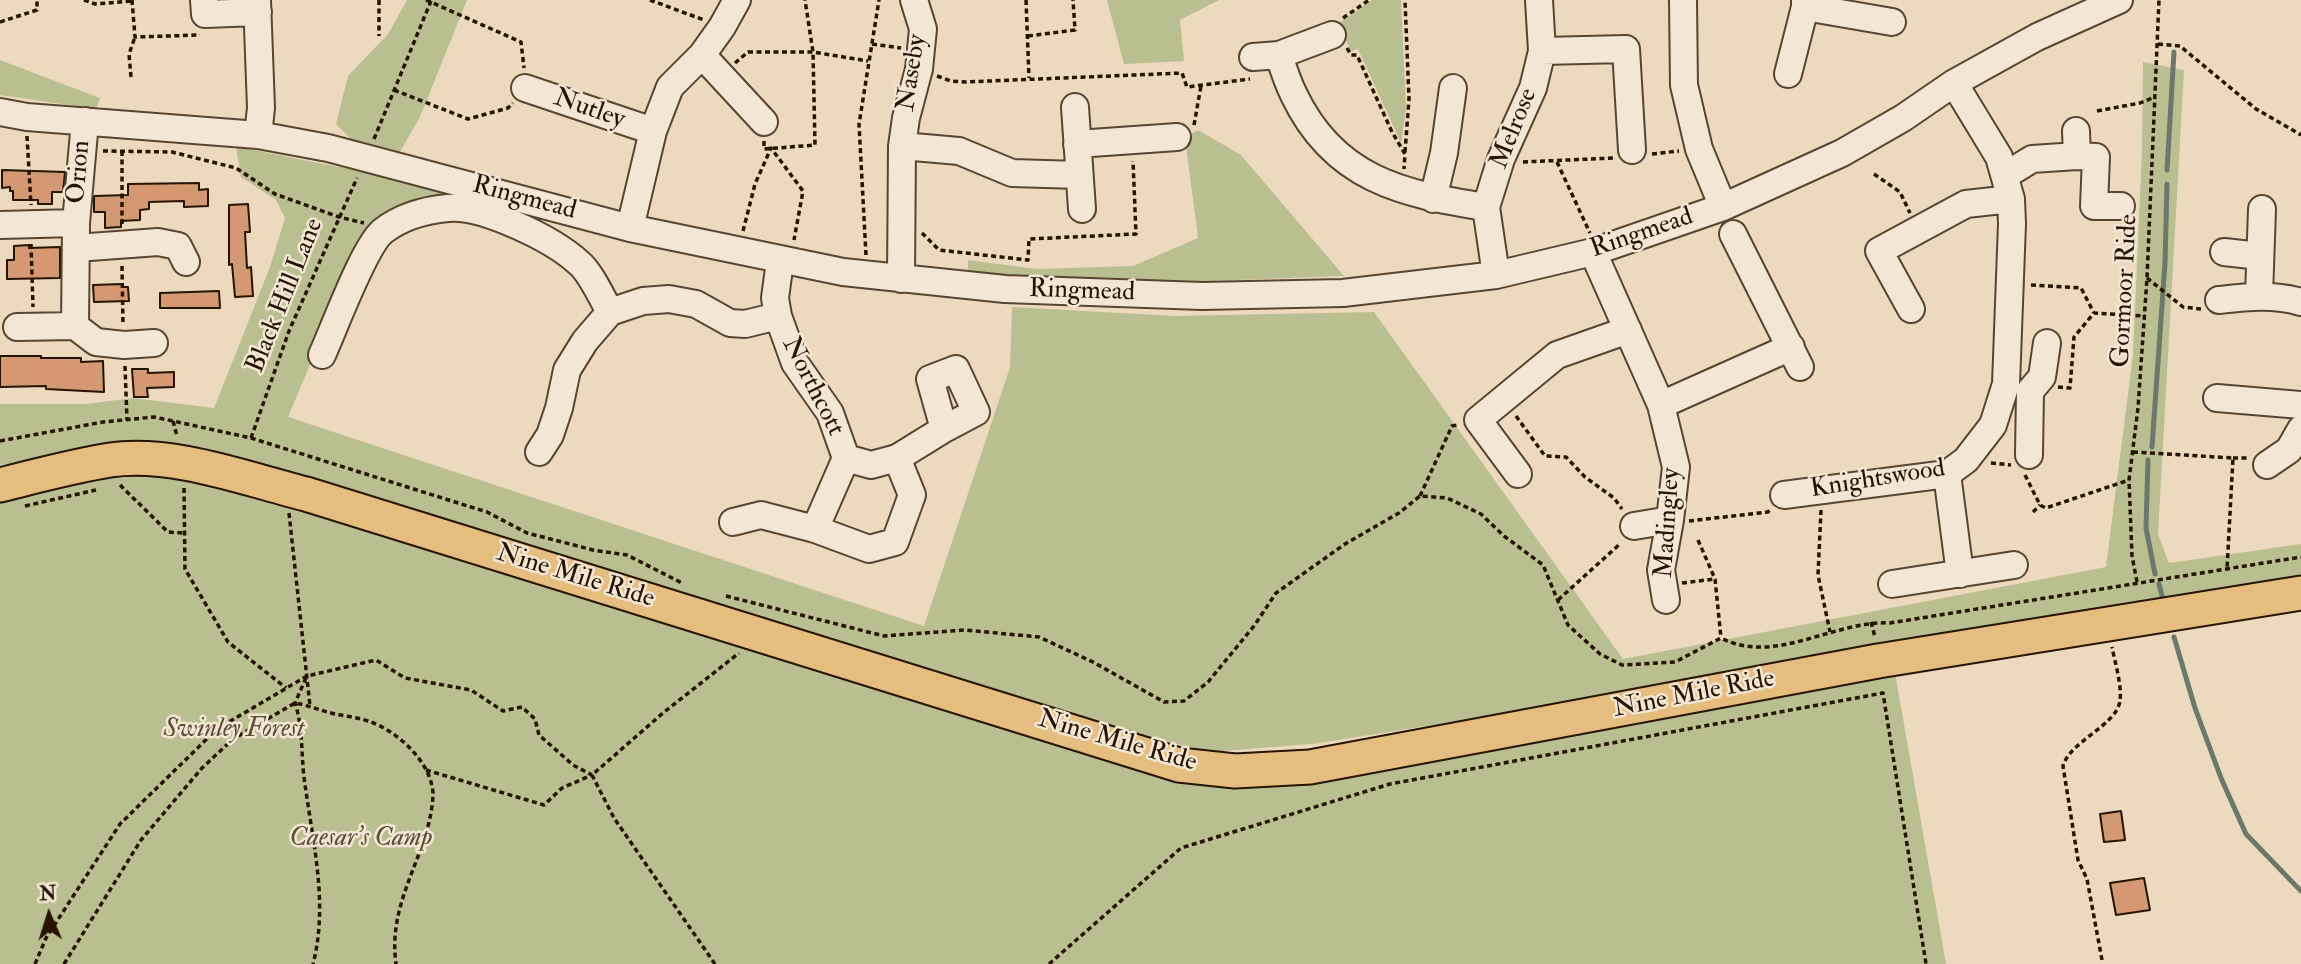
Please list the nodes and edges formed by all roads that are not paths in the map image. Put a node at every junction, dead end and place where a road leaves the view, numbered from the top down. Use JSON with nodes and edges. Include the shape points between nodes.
{"nodes":[{"id":1,"x":737,"y":0,"type":"edge"},
{"id":2,"x":914,"y":0,"type":"edge"},
{"id":3,"x":1539,"y":0,"type":"edge"},
{"id":4,"x":1683,"y":0,"type":"edge"},
{"id":5,"x":2119,"y":0,"type":"edge"},
{"id":6,"x":1805,"y":4,"type":"edge"},
{"id":7,"x":257,"y":6,"type":"edge"},
{"id":8,"x":204,"y":16,"type":"edge"},
{"id":9,"x":1892,"y":22,"type":"dead end"},
{"id":10,"x":1336,"y":34,"type":"road end"},
{"id":11,"x":1542,"y":51,"type":"junction"},
{"id":12,"x":702,"y":55,"type":"junction"},
{"id":13,"x":1788,"y":74,"type":"dead end"},
{"id":14,"x":1954,"y":83,"type":"junction"},
{"id":15,"x":525,"y":88,"type":"road end"},
{"id":16,"x":1453,"y":88,"type":"dead end"},
{"id":17,"x":1075,"y":107,"type":"dead end"},
{"id":18,"x":0,"y":111,"type":"edge"},
{"id":19,"x":85,"y":121,"type":"junction"},
{"id":20,"x":764,"y":122,"type":"road end"},
{"id":21,"x":653,"y":131,"type":"junction"},
{"id":22,"x":258,"y":135,"type":"junction"},
{"id":23,"x":1177,"y":137,"type":"road end"},
{"id":24,"x":1077,"y":144,"type":"junction"},
{"id":25,"x":902,"y":146,"type":"junction"},
{"id":26,"x":1632,"y":154,"type":"road end"},
{"id":27,"x":1079,"y":175,"type":"junction"},
{"id":28,"x":2008,"y":187,"type":"junction"},
{"id":29,"x":1435,"y":190,"type":"junction"},
{"id":30,"x":2121,"y":206,"type":"dead end"},
{"id":31,"x":1486,"y":207,"type":"junction"},
{"id":32,"x":1723,"y":207,"type":"junction"},
{"id":33,"x":1082,"y":209,"type":"dead end"},
{"id":34,"x":2262,"y":209,"type":"dead end"},
{"id":35,"x":0,"y":225,"type":"edge"},
{"id":36,"x":630,"y":228,"type":"junction"},
{"id":37,"x":1733,"y":234,"type":"dead end"},
{"id":38,"x":76,"y":235,"type":"junction"},
{"id":39,"x":1595,"y":251,"type":"junction"},
{"id":40,"x":2224,"y":252,"type":"dead end"},
{"id":41,"x":2260,"y":256,"type":"junction"},
{"id":42,"x":186,"y":262,"type":"dead end"},
{"id":43,"x":785,"y":262,"type":"junction"},
{"id":44,"x":1496,"y":275,"type":"junction"},
{"id":45,"x":901,"y":279,"type":"junction"},
{"id":46,"x":2259,"y":296,"type":"junction"},
{"id":47,"x":2219,"y":300,"type":"road end"},
{"id":48,"x":2301,"y":302,"type":"edge"},
{"id":49,"x":1911,"y":309,"type":"dead end"},
{"id":50,"x":610,"y":312,"type":"junction"},
{"id":51,"x":778,"y":316,"type":"junction"},
{"id":52,"x":75,"y":326,"type":"junction"},
{"id":53,"x":17,"y":327,"type":"dead end"},
{"id":54,"x":1628,"y":330,"type":"junction"},
{"id":55,"x":154,"y":343,"type":"dead end"},
{"id":56,"x":2046,"y":343,"type":"dead end"},
{"id":57,"x":322,"y":355,"type":"dead end"},
{"id":58,"x":2024,"y":387,"type":"junction"},
{"id":59,"x":2217,"y":398,"type":"dead end"},
{"id":60,"x":1661,"y":405,"type":"junction"},
{"id":61,"x":2301,"y":405,"type":"edge"},
{"id":62,"x":944,"y":429,"type":"dead end"},
{"id":63,"x":2301,"y":429,"type":"edge"},
{"id":64,"x":553,"y":444,"type":"dead end"},
{"id":65,"x":2029,"y":455,"type":"road end"},
{"id":66,"x":846,"y":458,"type":"junction"},
{"id":67,"x":897,"y":458,"type":"junction"},
{"id":68,"x":2267,"y":465,"type":"dead end"},
{"id":69,"x":1518,"y":474,"type":"dead end"},
{"id":70,"x":1947,"y":474,"type":"junction"},
{"id":71,"x":1784,"y":495,"type":"road end"},
{"id":72,"x":7,"y":497,"type":"edge"},
{"id":73,"x":1670,"y":520,"type":"junction"},
{"id":74,"x":733,"y":522,"type":"dead end"},
{"id":75,"x":1634,"y":526,"type":"road end"},
{"id":76,"x":815,"y":529,"type":"junction"},
{"id":77,"x":2014,"y":565,"type":"dead end"},
{"id":78,"x":1960,"y":574,"type":"junction"},
{"id":79,"x":1892,"y":584,"type":"dead end"},
{"id":80,"x":1665,"y":592,"type":"road end"},
{"id":81,"x":2301,"y":593,"type":"edge"}],
"edges":[{"from":1,"to":12,"type":"street","name":"Nutley"},
{"from":2,"to":25,"type":"street","name":"Naseby","via":[[923,29]]},
{"from":3,"to":11,"type":"street","name":"Melrose"},
{"from":4,"to":32,"type":"street","via":[[1684,85],[1699,149]]},
{"from":5,"to":14,"type":"street","name":"Ringmead","via":[[2037,37]]},
{"from":6,"to":9,"type":"street"},
{"from":6,"to":13,"type":"street"},
{"from":7,"to":8,"type":"street"},
{"from":7,"to":22,"type":"street"},
{"from":10,"to":29,"type":"street","via":[[1266,56],[1330,149],[1392,187]]},
{"from":11,"to":26,"type":"street","via":[[1626,39]]},
{"from":11,"to":31,"type":"street","name":"Melrose","via":[[1533,88],[1500,162]]},
{"from":12,"to":20,"type":"street"},
{"from":12,"to":21,"type":"street","name":"Nutley","via":[[670,87]]},
{"from":14,"to":28,"type":"street","name":"Knightswood","via":[[1999,157]]},
{"from":14,"to":32,"type":"street","name":"Ringmead","via":[[1842,153]]},
{"from":15,"to":21,"type":"street","name":"Nutley"},
{"from":16,"to":29,"type":"street"},
{"from":17,"to":24,"type":"street"},
{"from":18,"to":19,"type":"street","name":"Ringmead"},
{"from":19,"to":22,"type":"street","name":"Ringmead"},
{"from":19,"to":38,"type":"street","name":"Orion"},
{"from":21,"to":36,"type":"street","name":"Nutley"},
{"from":22,"to":36,"type":"street","name":"Ringmead","via":[[414,169]]},
{"from":23,"to":24,"type":"street"},
{"from":24,"to":27,"type":"street"},
{"from":25,"to":27,"type":"street","name":"Naseby","via":[[959,151],[1012,173]]},
{"from":25,"to":45,"type":"street","name":"Naseby"},
{"from":27,"to":33,"type":"street"},
{"from":28,"to":30,"type":"street","via":[[2032,159],[2077,143],[2096,157],[2094,206]]},
{"from":28,"to":49,"type":"street","via":[[1879,251]]},
{"from":28,"to":58,"type":"street","name":"Knightswood","via":[[2010,283]]},
{"from":29,"to":31,"type":"street"},
{"from":31,"to":44,"type":"street","name":"Melrose"},
{"from":32,"to":39,"type":"street","name":"Ringmead"},
{"from":34,"to":41,"type":"street"},
{"from":35,"to":38,"type":"street","name":"Orion"},
{"from":36,"to":43,"type":"street","name":"Ringmead"},
{"from":37,"to":60,"type":"street","via":[[1796,357]]},
{"from":38,"to":42,"type":"street","name":"Orion","via":[[178,246]]},
{"from":38,"to":52,"type":"street","name":"Orion"},
{"from":39,"to":44,"type":"street","name":"Ringmead"},
{"from":39,"to":54,"type":"street","name":"Madingley"},
{"from":40,"to":41,"type":"street"},
{"from":41,"to":46,"type":"street"},
{"from":43,"to":45,"type":"street","name":"Ringmead"},
{"from":43,"to":51,"type":"street","name":"Northcott","via":[[775,298]]},
{"from":44,"to":45,"type":"street","name":"Ringmead","via":[[1281,296],[1005,289]]},
{"from":46,"to":47,"type":"street"},
{"from":46,"to":48,"type":"street"},
{"from":50,"to":51,"type":"street","name":"Northcott","via":[[643,301],[669,299],[696,304],[730,323]]},
{"from":50,"to":57,"type":"street","via":[[581,264],[558,247],[490,215],[450,208],[413,215],[382,232],[362,262],[341,334]]},
{"from":50,"to":64,"type":"street","via":[[567,370]]},
{"from":51,"to":66,"type":"street","name":"Northcott","via":[[795,363],[830,413]]},
{"from":52,"to":53,"type":"street"},
{"from":52,"to":55,"type":"street","via":[[124,354]]},
{"from":54,"to":60,"type":"street","name":"Madingley"},
{"from":54,"to":69,"type":"street","via":[[1557,355],[1478,420]]},
{"from":56,"to":58,"type":"street","via":[[2042,377]]},
{"from":58,"to":65,"type":"street","name":"Knightswood"},
{"from":58,"to":70,"type":"street","name":"Knightswood","via":[[1966,460]]},
{"from":59,"to":61,"type":"street"},
{"from":60,"to":73,"type":"street","name":"Madingley","via":[[1676,467]]},
{"from":62,"to":67,"type":"street","name":"Northcott"},
{"from":63,"to":68,"type":"street","via":[[2289,450]]},
{"from":66,"to":67,"type":"street","name":"Northcott","via":[[872,465]]},
{"from":66,"to":76,"type":"street","name":"Northcott"},
{"from":67,"to":76,"type":"street","via":[[912,495],[895,542],[869,550]]},
{"from":70,"to":71,"type":"street","name":"Knightswood"},
{"from":70,"to":78,"type":"street"},
{"from":72,"to":81,"type":"main road","name":"Nine Mile Ride","via":[[112,460],[185,463],[306,494],[1178,765],[1236,771],[1310,767],[1864,663]]},
{"from":73,"to":75,"type":"street"},
{"from":73,"to":80,"type":"street","name":"Madingley","via":[[1661,570]]},
{"from":74,"to":76,"type":"street","via":[[761,515]]},
{"from":77,"to":78,"type":"street"},
{"from":78,"to":79,"type":"street"}]}
